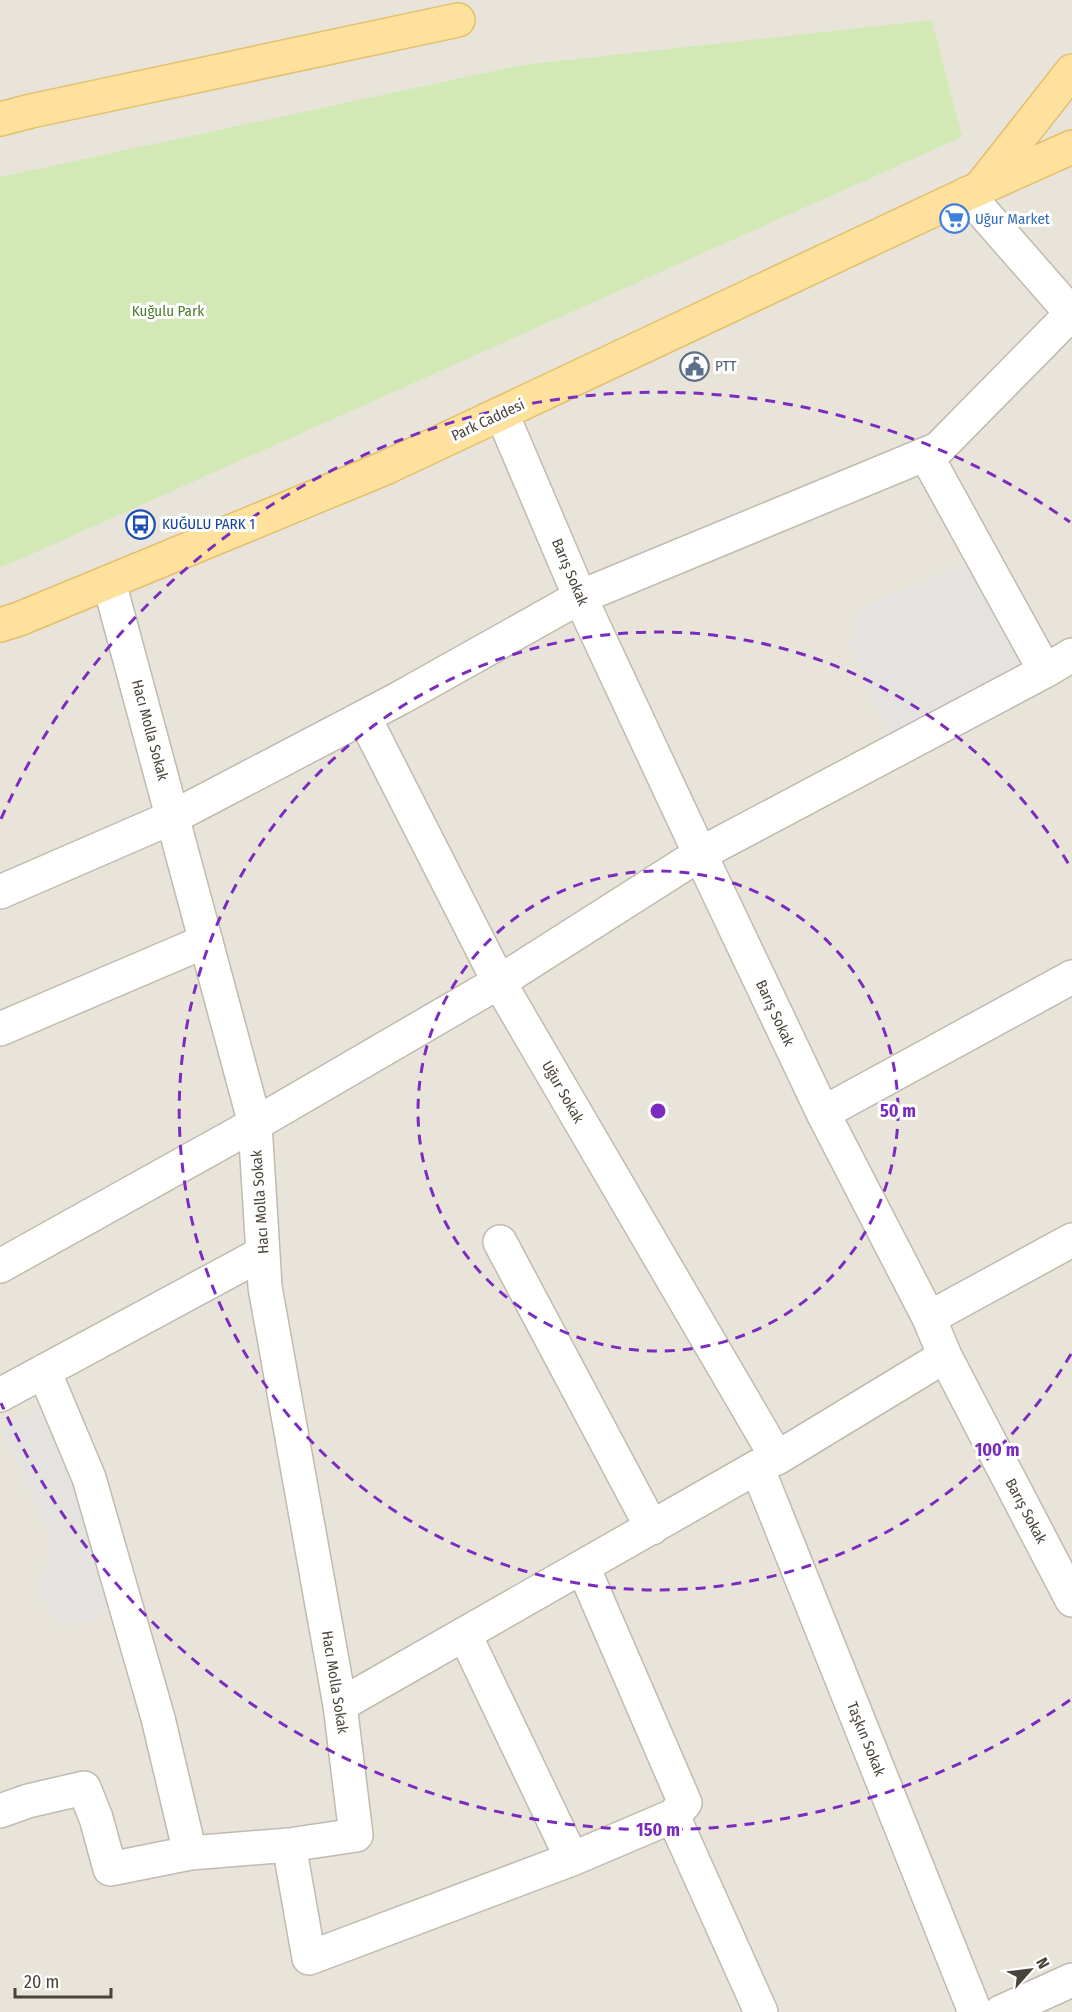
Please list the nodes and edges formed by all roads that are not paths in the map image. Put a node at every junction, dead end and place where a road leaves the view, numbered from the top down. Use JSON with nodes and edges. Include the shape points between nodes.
{"nodes":[{"id":1,"x":453,"y":10,"type":"edge"},
{"id":2,"x":1072,"y":71,"type":"edge"},
{"id":3,"x":0,"y":119,"type":"edge"},
{"id":4,"x":1072,"y":147,"type":"edge"},
{"id":5,"x":973,"y":190,"type":"junction"},
{"id":6,"x":1072,"y":314,"type":"edge"},
{"id":7,"x":502,"y":414,"type":"junction"},
{"id":8,"x":926,"y":455,"type":"junction"},
{"id":9,"x":109,"y":582,"type":"junction"},
{"id":10,"x":580,"y":597,"type":"junction"},
{"id":11,"x":0,"y":625,"type":"edge"},
{"id":12,"x":1059,"y":663,"type":"edge"},
{"id":13,"x":364,"y":717,"type":"junction"},
{"id":14,"x":173,"y":817,"type":"junction"},
{"id":15,"x":700,"y":854,"type":"junction"},
{"id":16,"x":0,"y":892,"type":"edge"},
{"id":17,"x":206,"y":940,"type":"junction"},
{"id":18,"x":1072,"y":977,"type":"edge"},
{"id":19,"x":499,"y":982,"type":"junction"},
{"id":20,"x":0,"y":1029,"type":"edge"},
{"id":21,"x":823,"y":1113,"type":"junction"},
{"id":22,"x":255,"y":1125,"type":"junction"},
{"id":23,"x":1072,"y":1240,"type":"edge"},
{"id":24,"x":500,"y":1242,"type":"dead end"},
{"id":25,"x":263,"y":1253,"type":"junction"},
{"id":26,"x":0,"y":1266,"type":"edge"},
{"id":27,"x":929,"y":1318,"type":"junction"},
{"id":28,"x":945,"y":1356,"type":"junction"},
{"id":29,"x":44,"y":1371,"type":"junction"},
{"id":30,"x":0,"y":1395,"type":"edge"},
{"id":31,"x":767,"y":1463,"type":"junction"},
{"id":32,"x":652,"y":1528,"type":"junction"},
{"id":33,"x":583,"y":1568,"type":"junction"},
{"id":34,"x":1065,"y":1568,"type":"edge"},
{"id":35,"x":1072,"y":1600,"type":"edge"},
{"id":36,"x":465,"y":1635,"type":"junction"},
{"id":37,"x":340,"y":1705,"type":"junction"},
{"id":38,"x":0,"y":1811,"type":"edge"},
{"id":39,"x":673,"y":1816,"type":"junction"},
{"id":40,"x":289,"y":1845,"type":"junction"},
{"id":41,"x":190,"y":1853,"type":"junction"},
{"id":42,"x":572,"y":1859,"type":"junction"},
{"id":43,"x":1072,"y":1980,"type":"edge"},
{"id":44,"x":761,"y":2012,"type":"edge"},
{"id":45,"x":975,"y":2012,"type":"edge"},
{"id":46,"x":1001,"y":2012,"type":"edge"}],
"edges":[{"from":1,"to":3,"type":"main road"},
{"from":2,"to":5,"type":"main road"},
{"from":4,"to":5,"type":"main road","name":"Park Caddesi"},
{"from":5,"to":6,"type":"street"},
{"from":5,"to":7,"type":"main road","name":"Park Caddesi"},
{"from":6,"to":8,"type":"street","via":[[938,449]]},
{"from":7,"to":9,"type":"main road","name":"Park Caddesi","via":[[385,468]]},
{"from":7,"to":10,"type":"street","name":"Barış Sokak"},
{"from":8,"to":10,"type":"street"},
{"from":8,"to":12,"type":"street"},
{"from":9,"to":11,"type":"main road","name":"Park Caddesi"},
{"from":9,"to":14,"type":"street","name":"Hacı Molla Sokak"},
{"from":10,"to":13,"type":"street"},
{"from":10,"to":15,"type":"street","name":"Barış Sokak"},
{"from":12,"to":15,"type":"street"},
{"from":13,"to":14,"type":"street"},
{"from":13,"to":19,"type":"street","name":"Uğur Sokak"},
{"from":14,"to":16,"type":"street"},
{"from":14,"to":17,"type":"street","name":"Hacı Molla Sokak"},
{"from":15,"to":19,"type":"street"},
{"from":15,"to":21,"type":"street","name":"Barış Sokak"},
{"from":17,"to":20,"type":"street"},
{"from":17,"to":22,"type":"street","name":"Hacı Molla Sokak"},
{"from":18,"to":21,"type":"street"},
{"from":19,"to":22,"type":"street"},
{"from":19,"to":31,"type":"street","name":"Uğur Sokak"},
{"from":21,"to":27,"type":"street","name":"Barış Sokak"},
{"from":22,"to":25,"type":"street","name":"Hacı Molla Sokak"},
{"from":22,"to":26,"type":"street"},
{"from":23,"to":27,"type":"street"},
{"from":24,"to":32,"type":"street"},
{"from":25,"to":29,"type":"street"},
{"from":25,"to":37,"type":"street","name":"Hacı Molla Sokak","via":[[265,1287]]},
{"from":27,"to":28,"type":"street","name":"Barış Sokak"},
{"from":28,"to":31,"type":"street"},
{"from":28,"to":34,"type":"street","name":"Barış Sokak"},
{"from":29,"to":30,"type":"street"},
{"from":29,"to":41,"type":"street","via":[[89,1478],[158,1718]]},
{"from":31,"to":32,"type":"street"},
{"from":31,"to":45,"type":"street","name":"Taşkın Sokak"},
{"from":32,"to":33,"type":"street"},
{"from":33,"to":36,"type":"street"},
{"from":33,"to":39,"type":"street","via":[[685,1803]]},
{"from":34,"to":35,"type":"street","name":"Barış Sokak"},
{"from":36,"to":37,"type":"street"},
{"from":36,"to":42,"type":"street"},
{"from":37,"to":40,"type":"street","name":"Hacı Molla Sokak","via":[[356,1835]]},
{"from":38,"to":41,"type":"street","via":[[84,1788],[110,1869]]},
{"from":39,"to":42,"type":"street"},
{"from":39,"to":44,"type":"street"},
{"from":40,"to":41,"type":"street"},
{"from":40,"to":42,"type":"street","via":[[309,1958]]},
{"from":43,"to":46,"type":"street"}]}
